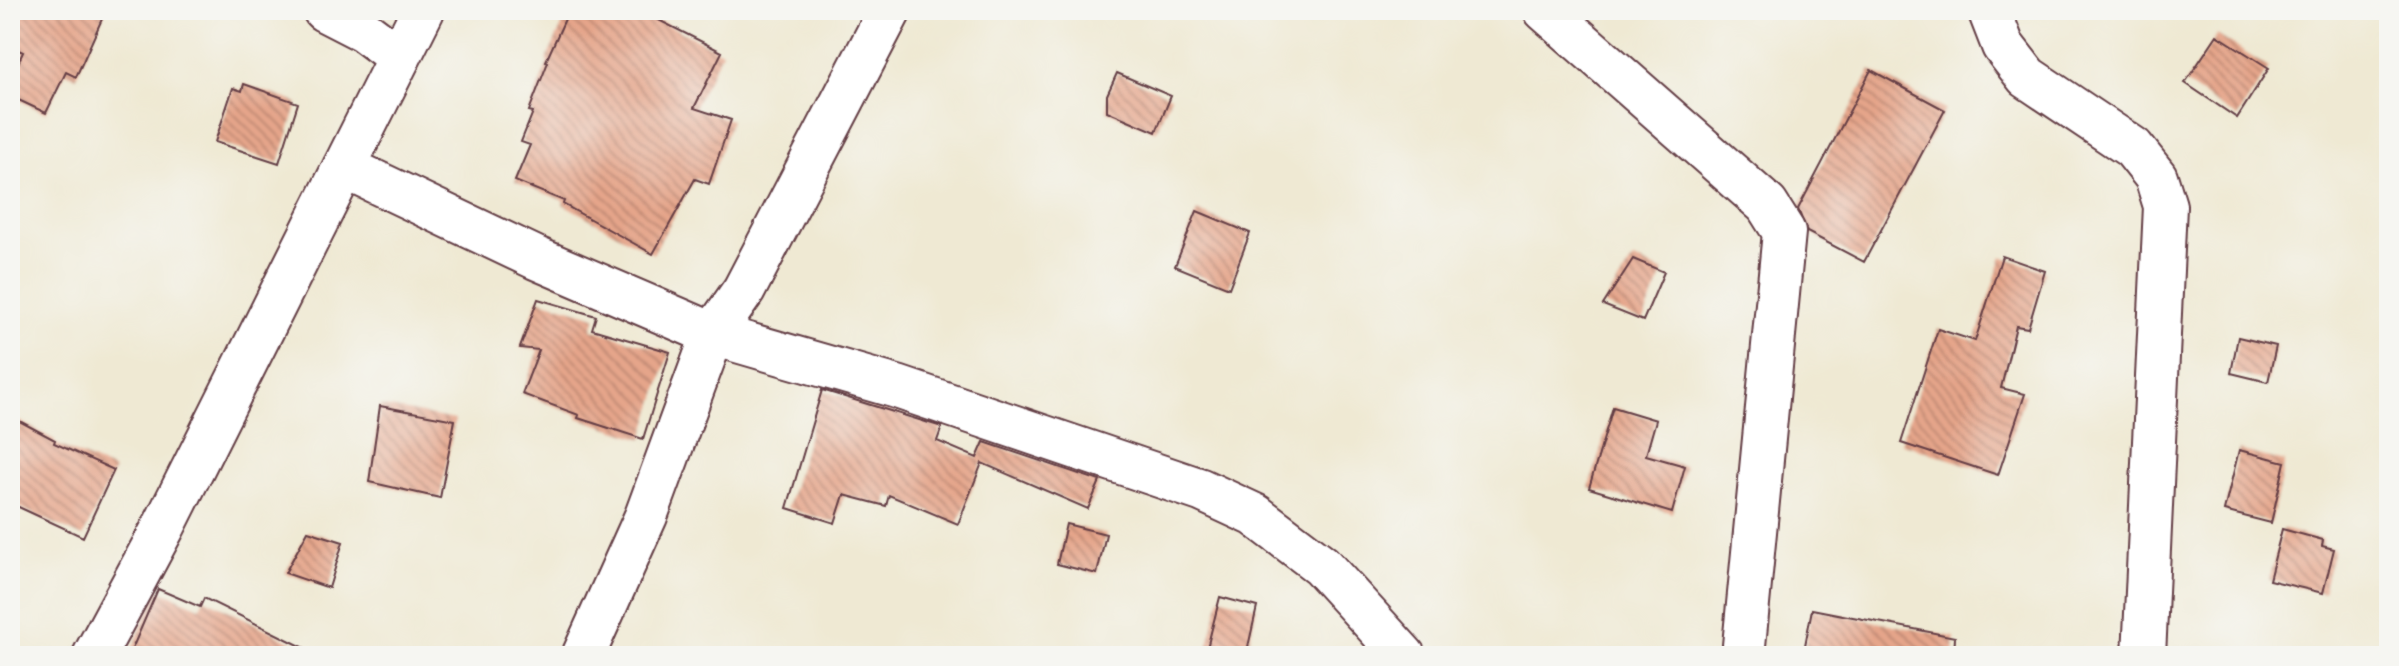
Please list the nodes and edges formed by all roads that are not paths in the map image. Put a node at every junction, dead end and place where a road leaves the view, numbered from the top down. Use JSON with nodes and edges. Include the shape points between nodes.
{"nodes":[{"id":1,"x":324,"y":10,"type":"edge"},
{"id":2,"x":423,"y":10,"type":"edge"},
{"id":3,"x":890,"y":10,"type":"edge"},
{"id":4,"x":1545,"y":10,"type":"edge"},
{"id":5,"x":1989,"y":10,"type":"edge"},
{"id":6,"x":399,"y":57,"type":"junction"},
{"id":7,"x":344,"y":167,"type":"junction"},
{"id":8,"x":713,"y":334,"type":"junction"},
{"id":9,"x":94,"y":656,"type":"edge"},
{"id":10,"x":583,"y":656,"type":"edge"},
{"id":11,"x":1404,"y":656,"type":"edge"},
{"id":12,"x":1743,"y":656,"type":"edge"},
{"id":13,"x":2144,"y":656,"type":"edge"}],
"edges":[{"from":1,"to":6,"type":"street"},
{"from":2,"to":6,"type":"street"},
{"from":3,"to":8,"type":"street","via":[[744,290]]},
{"from":4,"to":12,"type":"street","via":[[1767,205],[1784,232]]},
{"from":5,"to":13,"type":"street","via":[[2003,46],[2027,77],[2133,148],[2156,177],[2165,206]]},
{"from":6,"to":7,"type":"street"},
{"from":7,"to":8,"type":"street"},
{"from":7,"to":9,"type":"street"},
{"from":8,"to":10,"type":"street","via":[[646,516]]},
{"from":8,"to":11,"type":"street","via":[[897,387],[1201,490],[1255,515],[1321,565]]}]}
